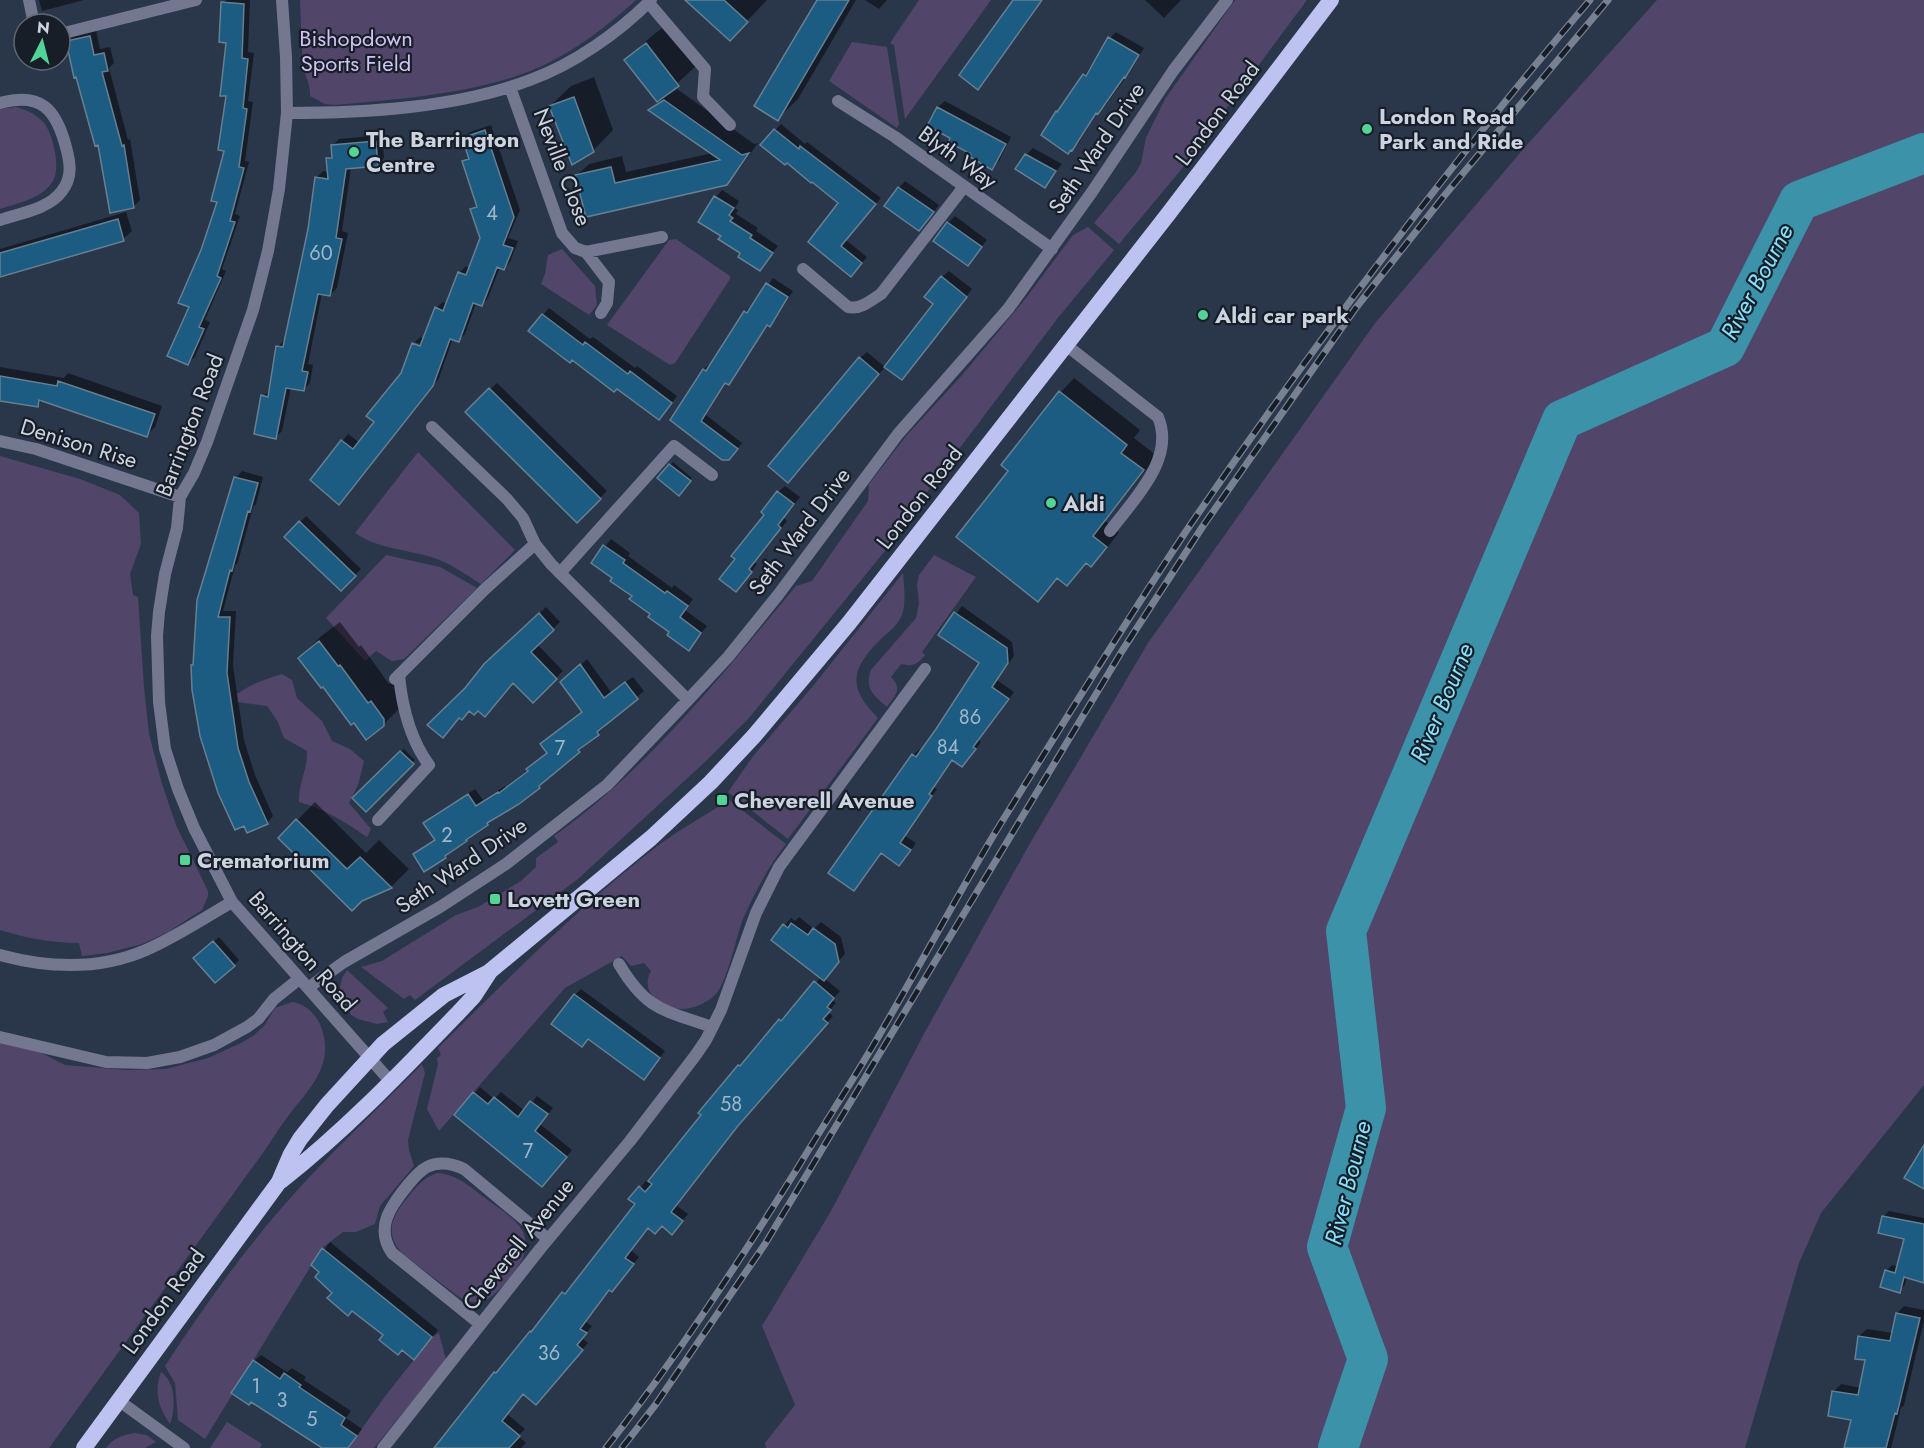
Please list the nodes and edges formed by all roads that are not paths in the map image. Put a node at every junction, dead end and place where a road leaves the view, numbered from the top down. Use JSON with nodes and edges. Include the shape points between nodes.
{"nodes":[{"id":1,"x":196,"y":0,"type":"edge"},
{"id":2,"x":282,"y":0,"type":"edge"},
{"id":3,"x":1227,"y":0,"type":"edge"},
{"id":4,"x":1331,"y":0,"type":"edge"},
{"id":5,"x":649,"y":1,"type":"edge"},
{"id":6,"x":72,"y":31,"type":"edge"},
{"id":7,"x":510,"y":87,"type":"junction"},
{"id":8,"x":838,"y":101,"type":"dead end"},
{"id":9,"x":0,"y":103,"type":"edge"},
{"id":10,"x":287,"y":113,"type":"junction"},
{"id":11,"x":730,"y":125,"type":"dead end"},
{"id":12,"x":963,"y":188,"type":"junction"},
{"id":13,"x":0,"y":220,"type":"edge"},
{"id":14,"x":662,"y":237,"type":"dead end"},
{"id":15,"x":1052,"y":249,"type":"junction"},
{"id":16,"x":586,"y":252,"type":"junction"},
{"id":17,"x":803,"y":269,"type":"dead end"},
{"id":18,"x":601,"y":313,"type":"dead end"},
{"id":19,"x":1066,"y":345,"type":"junction"},
{"id":20,"x":432,"y":427,"type":"dead end"},
{"id":21,"x":0,"y":441,"type":"edge"},
{"id":22,"x":712,"y":475,"type":"dead end"},
{"id":23,"x":180,"y":497,"type":"junction"},
{"id":24,"x":1110,"y":531,"type":"dead end"},
{"id":25,"x":535,"y":544,"type":"junction"},
{"id":26,"x":560,"y":573,"type":"junction"},
{"id":27,"x":925,"y":669,"type":"dead end"},
{"id":28,"x":688,"y":700,"type":"junction"},
{"id":29,"x":378,"y":820,"type":"dead end"},
{"id":30,"x":231,"y":902,"type":"junction"},
{"id":31,"x":0,"y":955,"type":"edge"},
{"id":32,"x":619,"y":964,"type":"dead end"},
{"id":33,"x":489,"y":972,"type":"junction"},
{"id":34,"x":303,"y":984,"type":"junction"},
{"id":35,"x":712,"y":1027,"type":"junction"},
{"id":36,"x":0,"y":1037,"type":"edge"},
{"id":37,"x":370,"y":1058,"type":"junction"},
{"id":38,"x":391,"y":1082,"type":"junction"},
{"id":39,"x":279,"y":1182,"type":"junction"},
{"id":40,"x":548,"y":1239,"type":"junction"},
{"id":41,"x":480,"y":1324,"type":"junction"},
{"id":42,"x":118,"y":1401,"type":"junction"},
{"id":43,"x":84,"y":1448,"type":"edge"},
{"id":44,"x":184,"y":1448,"type":"edge"},
{"id":45,"x":383,"y":1448,"type":"edge"}],
"edges":[{"from":1,"to":6,"type":"street"},
{"from":2,"to":10,"type":"street","name":"Barrington Road"},
{"from":3,"to":15,"type":"street","name":"Seth Ward Drive","via":[[1173,71]]},
{"from":4,"to":19,"type":"highway","name":"London Road"},
{"from":5,"to":7,"type":"street","via":[[586,51],[532,80]]},
{"from":5,"to":11,"type":"street","via":[[705,69],[703,97]]},
{"from":7,"to":10,"type":"street","via":[[388,109]]},
{"from":7,"to":16,"type":"street","name":"Neville Close","via":[[562,233],[575,249]]},
{"from":8,"to":12,"type":"street","name":"Blyth Way","via":[[895,137]]},
{"from":9,"to":13,"type":"street","via":[[15,99],[46,107],[61,126],[71,169],[63,190],[55,198]]},
{"from":10,"to":23,"type":"street","name":"Barrington Road","via":[[279,189],[253,310],[207,442]]},
{"from":12,"to":15,"type":"street","name":"Blyth Way"},
{"from":12,"to":17,"type":"street","via":[[881,294],[862,306],[848,307]]},
{"from":14,"to":16,"type":"street","name":"Neville Close"},
{"from":15,"to":28,"type":"street","name":"Seth Ward Drive","via":[[1008,309],[898,434],[728,657]]},
{"from":16,"to":18,"type":"street","name":"Neville Close","via":[[609,282],[607,303]]},
{"from":19,"to":24,"type":"street","via":[[1158,417],[1162,426],[1159,460]]},
{"from":19,"to":33,"type":"highway","name":"London Road","via":[[849,623],[711,783]]},
{"from":20,"to":25,"type":"street","via":[[507,499],[523,518]]},
{"from":21,"to":23,"type":"street","name":"Denison Rise"},
{"from":22,"to":26,"type":"street","via":[[674,446]]},
{"from":23,"to":30,"type":"street","name":"Barrington Road","via":[[157,636],[165,750],[194,828]]},
{"from":25,"to":26,"type":"street"},
{"from":25,"to":29,"type":"street","via":[[397,677],[412,734],[429,765]]},
{"from":26,"to":28,"type":"street"},
{"from":27,"to":35,"type":"street","name":"Cheverell Avenue","via":[[779,867],[756,913]]},
{"from":28,"to":34,"type":"street","name":"Seth Ward Drive","via":[[607,785],[506,864],[440,908]]},
{"from":30,"to":31,"type":"street","via":[[146,950],[119,959],[60,965]]},
{"from":30,"to":34,"type":"street","name":"Barrington Road"},
{"from":32,"to":35,"type":"street","via":[[631,984],[652,1005]]},
{"from":33,"to":37,"type":"highway","name":"London Road","via":[[444,995]]},
{"from":33,"to":38,"type":"highway","name":"London Road","via":[[467,1004]]},
{"from":34,"to":36,"type":"street","name":"Seth Ward Drive","via":[[274,999],[258,1019],[214,1045],[147,1063],[106,1062]]},
{"from":34,"to":37,"type":"street","name":"Barrington Road"},
{"from":35,"to":40,"type":"street","name":"Cheverell Avenue","via":[[674,1084]]},
{"from":37,"to":38,"type":"street","name":"Barrington Road"},
{"from":37,"to":39,"type":"highway","name":"London Road","via":[[300,1139]]},
{"from":38,"to":39,"type":"highway","name":"London Road","via":[[314,1155]]},
{"from":39,"to":42,"type":"highway","name":"London Road"},
{"from":40,"to":41,"type":"street","name":"Cheverell Avenue"},
{"from":40,"to":41,"type":"street","via":[[464,1169],[452,1164],[428,1166],[395,1201],[384,1229],[392,1253]]},
{"from":41,"to":45,"type":"street","name":"Cheverell Avenue"},
{"from":42,"to":43,"type":"highway","name":"London Road"},
{"from":42,"to":44,"type":"street"}]}
